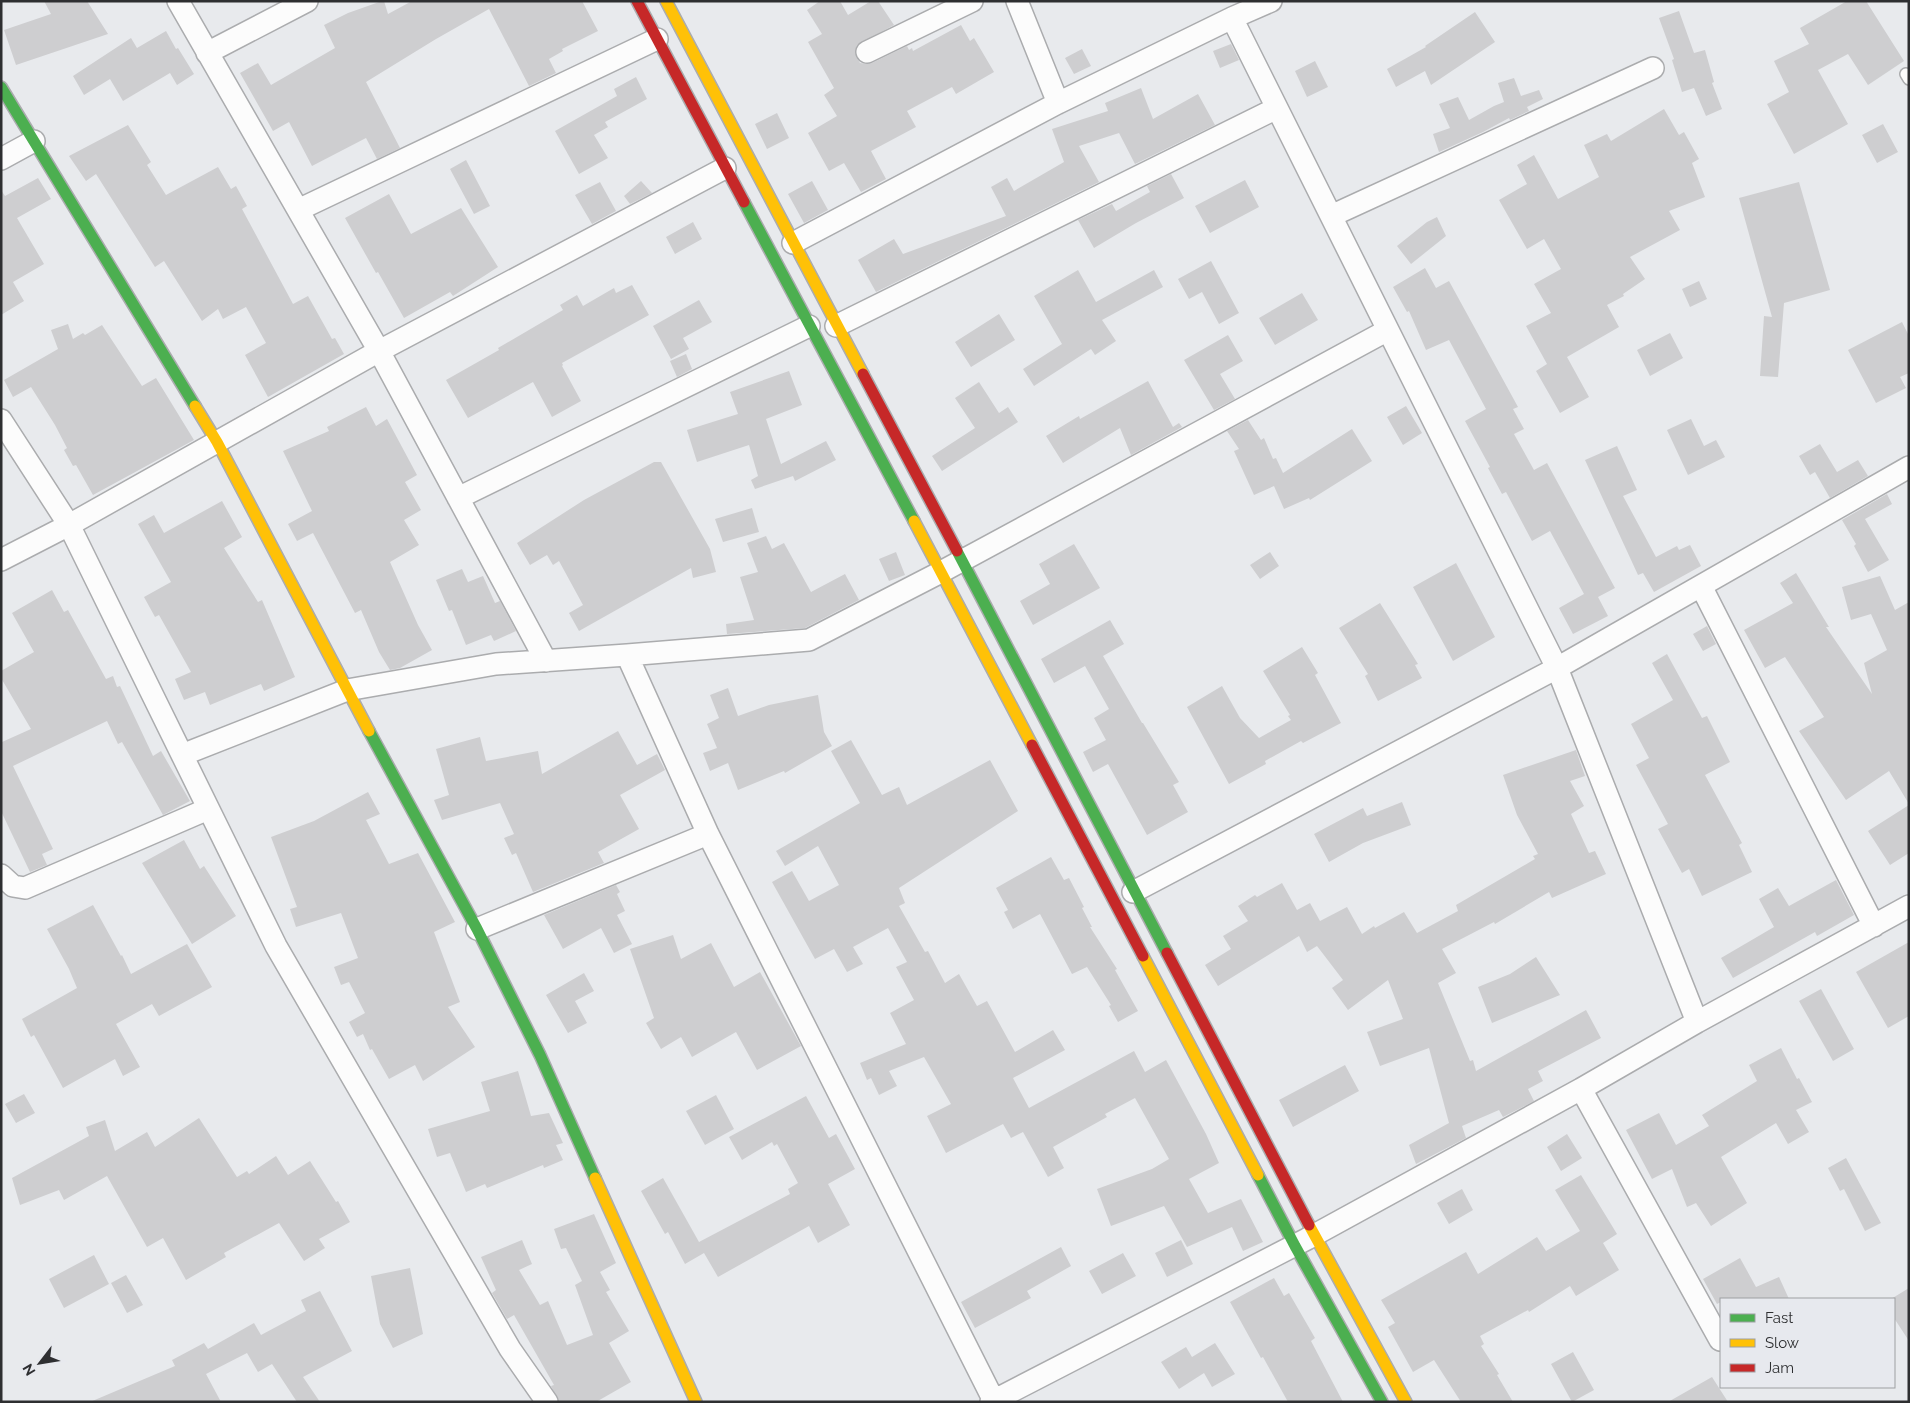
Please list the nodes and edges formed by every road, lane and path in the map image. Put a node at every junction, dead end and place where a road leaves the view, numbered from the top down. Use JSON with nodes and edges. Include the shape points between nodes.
{"nodes":[{"id":1,"x":178,"y":1,"type":"edge"},
{"id":2,"x":307,"y":1,"type":"edge"},
{"id":3,"x":637,"y":1,"type":"edge"},
{"id":4,"x":666,"y":1,"type":"edge"},
{"id":5,"x":972,"y":1,"type":"edge"},
{"id":6,"x":1017,"y":1,"type":"edge"},
{"id":7,"x":1271,"y":1,"type":"edge"},
{"id":8,"x":1232,"y":18,"type":"junction"},
{"id":9,"x":657,"y":39,"type":"junction"},
{"id":10,"x":867,"y":52,"type":"dead end"},
{"id":11,"x":208,"y":53,"type":"junction"},
{"id":12,"x":1653,"y":68,"type":"dead end"},
{"id":13,"x":1,"y":87,"type":"edge"},
{"id":14,"x":1058,"y":103,"type":"junction"},
{"id":15,"x":1277,"y":108,"type":"junction"},
{"id":16,"x":34,"y":141,"type":"junction"},
{"id":17,"x":1,"y":159,"type":"edge"},
{"id":18,"x":725,"y":168,"type":"junction"},
{"id":19,"x":298,"y":210,"type":"junction"},
{"id":20,"x":1331,"y":216,"type":"junction"},
{"id":21,"x":793,"y":243,"type":"junction"},
{"id":22,"x":809,"y":326,"type":"junction"},
{"id":23,"x":836,"y":326,"type":"junction"},
{"id":24,"x":1388,"y":330,"type":"junction"},
{"id":25,"x":379,"y":351,"type":"junction"},
{"id":26,"x":1,"y":420,"type":"edge"},
{"id":27,"x":217,"y":442,"type":"junction"},
{"id":28,"x":1909,"y":467,"type":"edge"},
{"id":29,"x":458,"y":498,"type":"junction"},
{"id":30,"x":69,"y":525,"type":"junction"},
{"id":31,"x":1,"y":560,"type":"edge"},
{"id":32,"x":962,"y":561,"type":"junction"},
{"id":33,"x":941,"y":572,"type":"junction"},
{"id":34,"x":1700,"y":586,"type":"junction"},
{"id":35,"x":627,"y":655,"type":"junction"},
{"id":36,"x":546,"y":661,"type":"junction"},
{"id":37,"x":1557,"y":668,"type":"junction"},
{"id":38,"x":347,"y":690,"type":"junction"},
{"id":39,"x":182,"y":755,"type":"junction"},
{"id":40,"x":208,"y":809,"type":"junction"},
{"id":41,"x":708,"y":834,"type":"junction"},
{"id":42,"x":1,"y":875,"type":"edge"},
{"id":43,"x":1133,"y":892,"type":"junction"},
{"id":44,"x":1909,"y":906,"type":"edge"},
{"id":45,"x":1874,"y":926,"type":"junction"},
{"id":46,"x":477,"y":929,"type":"junction"},
{"id":47,"x":1697,"y":1022,"type":"junction"},
{"id":48,"x":1581,"y":1089,"type":"junction"},
{"id":49,"x":1314,"y":1236,"type":"junction"},
{"id":50,"x":1295,"y":1246,"type":"junction"},
{"id":51,"x":1720,"y":1340,"type":"edge"},
{"id":52,"x":992,"y":1401,"type":"edge"},
{"id":53,"x":547,"y":1402,"type":"edge"},
{"id":54,"x":696,"y":1402,"type":"edge"},
{"id":55,"x":1382,"y":1402,"type":"edge"},
{"id":56,"x":1406,"y":1402,"type":"edge"}],
"edges":[{"from":1,"to":11,"type":"street"},
{"from":2,"to":11,"type":"street"},
{"from":3,"to":9,"type":"main road"},
{"from":4,"to":21,"type":"main road"},
{"from":5,"to":10,"type":"street"},
{"from":6,"to":14,"type":"street"},
{"from":7,"to":8,"type":"street"},
{"from":8,"to":14,"type":"street"},
{"from":8,"to":15,"type":"street"},
{"from":9,"to":18,"type":"main road"},
{"from":9,"to":19,"type":"street"},
{"from":11,"to":19,"type":"street"},
{"from":12,"to":20,"type":"street"},
{"from":13,"to":16,"type":"main road"},
{"from":14,"to":21,"type":"street"},
{"from":15,"to":20,"type":"street"},
{"from":15,"to":23,"type":"street"},
{"from":16,"to":17,"type":"street"},
{"from":16,"to":27,"type":"main road"},
{"from":18,"to":22,"type":"main road"},
{"from":18,"to":25,"type":"street"},
{"from":19,"to":25,"type":"street"},
{"from":20,"to":24,"type":"street"},
{"from":21,"to":23,"type":"main road"},
{"from":22,"to":29,"type":"street"},
{"from":22,"to":33,"type":"main road"},
{"from":23,"to":32,"type":"main road"},
{"from":24,"to":32,"type":"street"},
{"from":24,"to":37,"type":"street"},
{"from":25,"to":27,"type":"street"},
{"from":25,"to":29,"type":"street"},
{"from":26,"to":30,"type":"street"},
{"from":27,"to":30,"type":"street"},
{"from":27,"to":38,"type":"main road"},
{"from":28,"to":34,"type":"street"},
{"from":29,"to":36,"type":"street"},
{"from":30,"to":31,"type":"street"},
{"from":30,"to":39,"type":"street"},
{"from":32,"to":33,"type":"street"},
{"from":32,"to":43,"type":"main road"},
{"from":33,"to":35,"type":"street","via":[[809,640]]},
{"from":33,"to":50,"type":"main road"},
{"from":34,"to":37,"type":"street"},
{"from":34,"to":45,"type":"street"},
{"from":35,"to":36,"type":"street"},
{"from":35,"to":41,"type":"street"},
{"from":36,"to":38,"type":"street","via":[[496,664]]},
{"from":37,"to":43,"type":"street"},
{"from":37,"to":47,"type":"street"},
{"from":38,"to":39,"type":"street"},
{"from":38,"to":46,"type":"main road"},
{"from":39,"to":40,"type":"street"},
{"from":40,"to":42,"type":"street","via":[[25,888],[13,886]]},
{"from":40,"to":53,"type":"street","via":[[276,946],[510,1349]]},
{"from":41,"to":46,"type":"street"},
{"from":41,"to":52,"type":"street"},
{"from":43,"to":49,"type":"main road"},
{"from":44,"to":45,"type":"street"},
{"from":45,"to":47,"type":"street"},
{"from":46,"to":54,"type":"main road","via":[[540,1055]]},
{"from":47,"to":48,"type":"street"},
{"from":48,"to":49,"type":"street"},
{"from":48,"to":51,"type":"street"},
{"from":49,"to":50,"type":"street"},
{"from":49,"to":56,"type":"main road"},
{"from":50,"to":52,"type":"street"},
{"from":50,"to":55,"type":"main road"}]}
